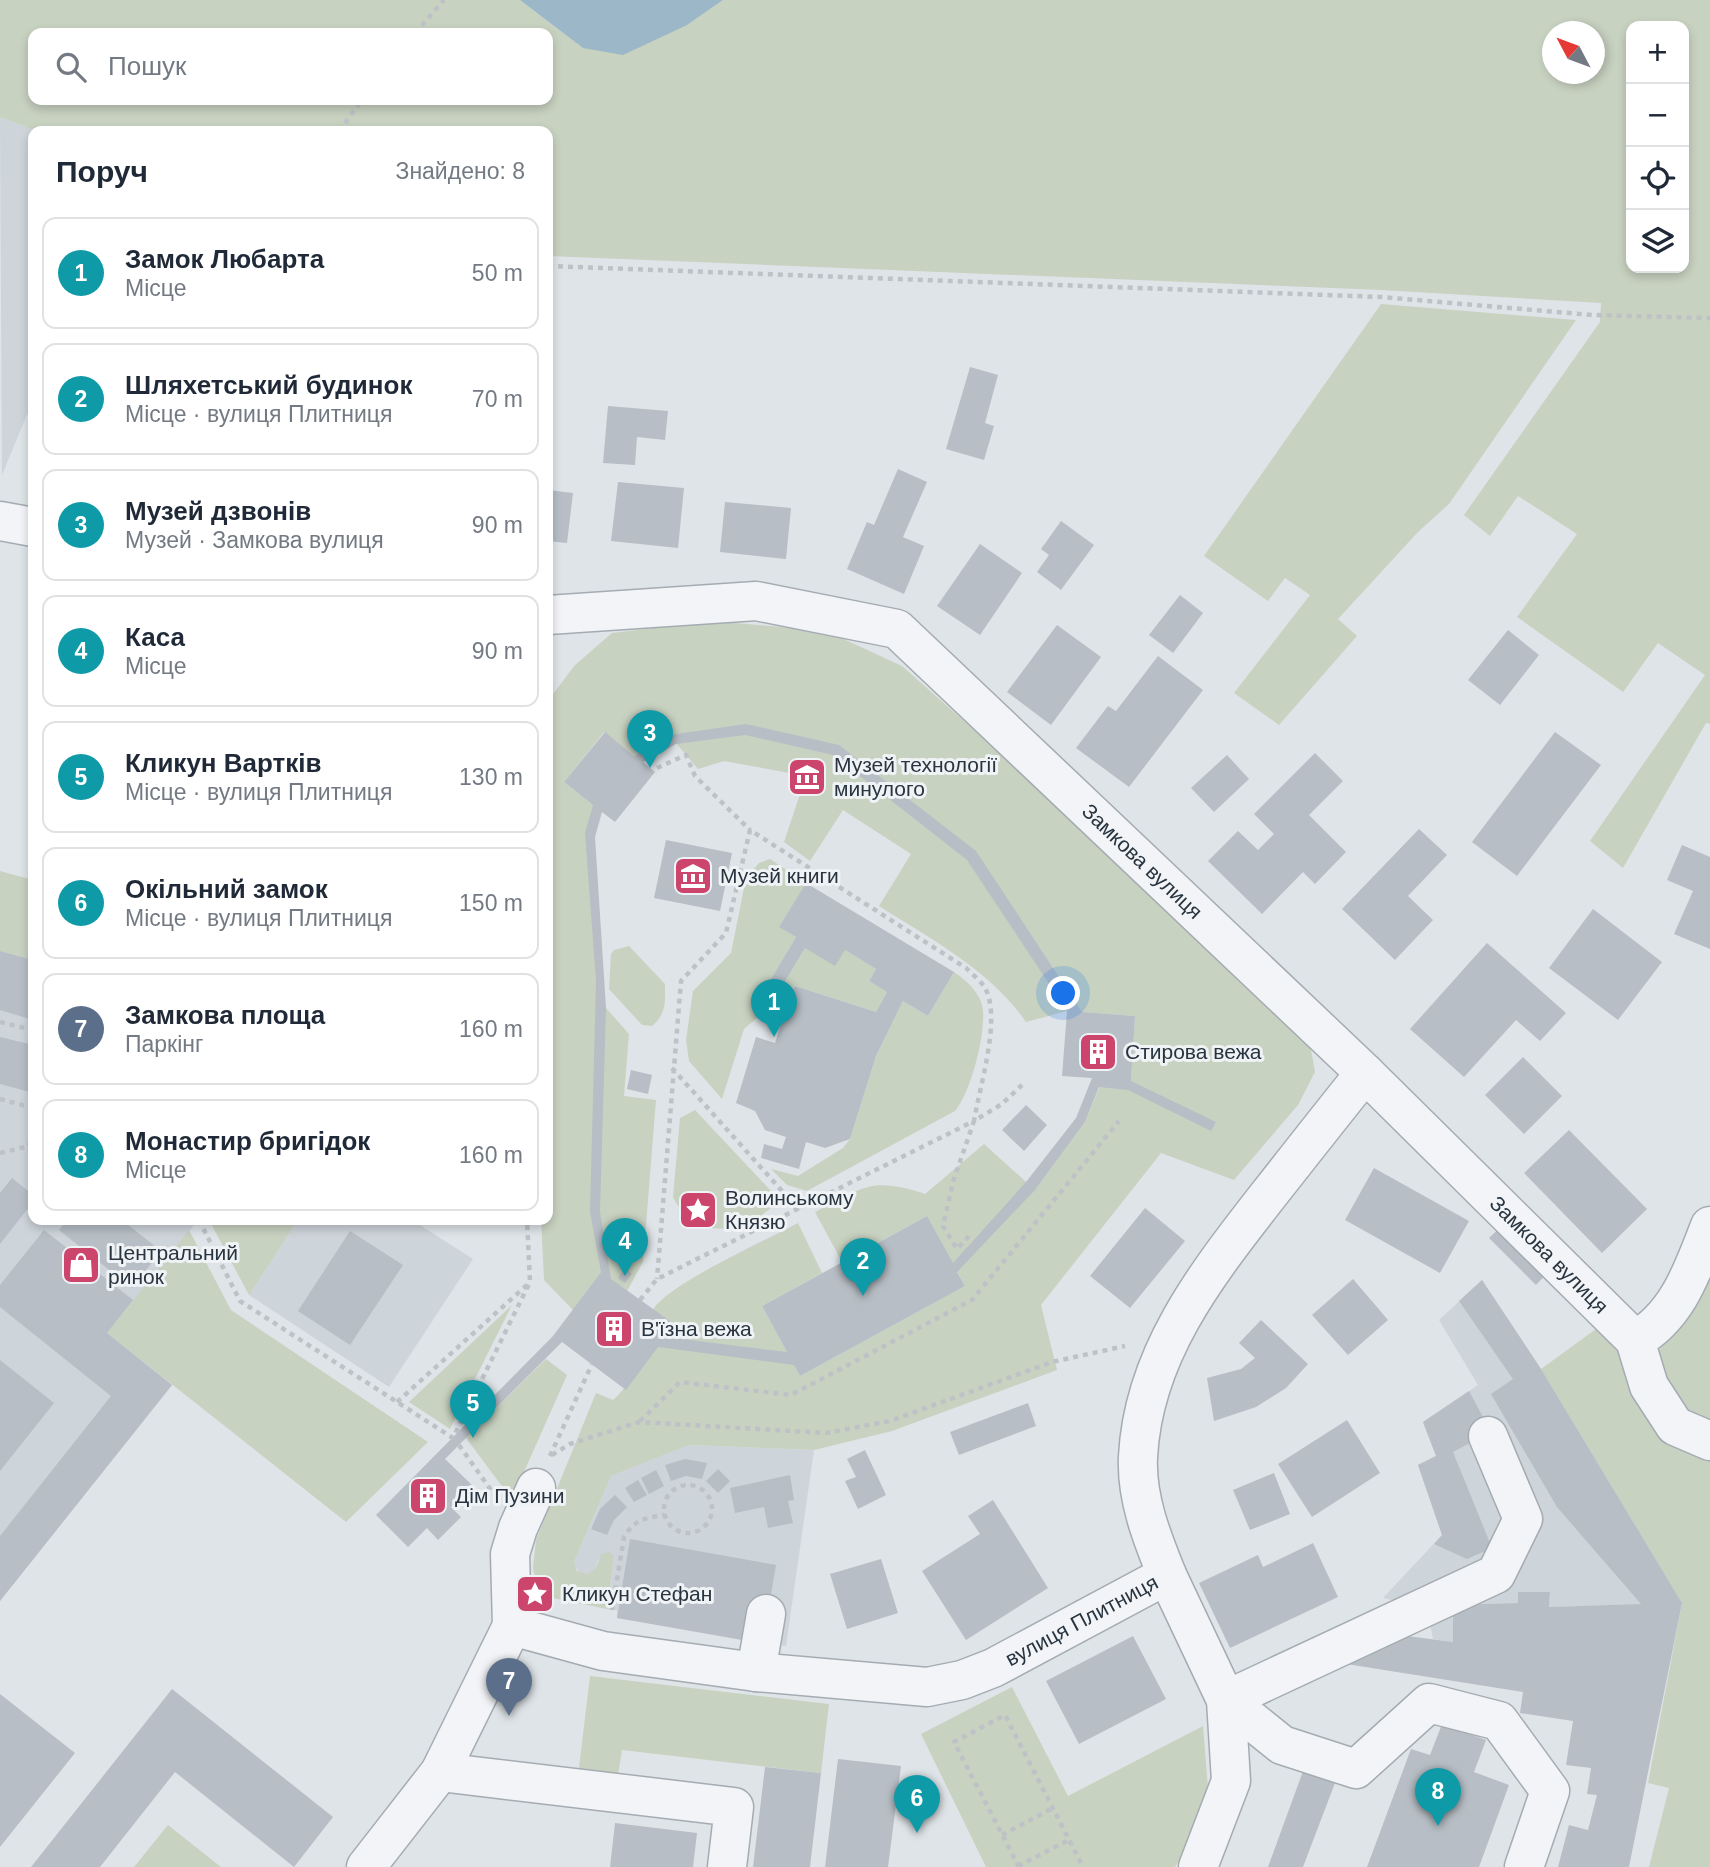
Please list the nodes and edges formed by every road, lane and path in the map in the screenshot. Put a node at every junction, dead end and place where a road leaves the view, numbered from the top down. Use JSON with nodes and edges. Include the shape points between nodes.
{"nodes":[{"id":1,"x":444,"y":0,"type":"edge"},
{"id":2,"x":419,"y":28,"type":"edge"},
{"id":3,"x":358,"y":105,"type":"edge"},
{"id":4,"x":343,"y":126,"type":"edge"},
{"id":5,"x":553,"y":266,"type":"edge"},
{"id":6,"x":1710,"y":318,"type":"edge"},
{"id":7,"x":0,"y":521,"type":"edge"},
{"id":8,"x":28,"y":526,"type":"edge"},
{"id":9,"x":553,"y":615,"type":"edge"},
{"id":10,"x":657,"y":768,"type":"dead end"},
{"id":11,"x":750,"y":830,"type":"junction"},
{"id":12,"x":0,"y":1023,"type":"edge"},
{"id":13,"x":28,"y":1030,"type":"edge"},
{"id":14,"x":672,"y":1068,"type":"junction"},
{"id":15,"x":1365,"y":1073,"type":"junction"},
{"id":16,"x":1022,"y":1085,"type":"dead end"},
{"id":17,"x":0,"y":1099,"type":"edge"},
{"id":18,"x":28,"y":1107,"type":"edge"},
{"id":19,"x":974,"y":1121,"type":"junction"},
{"id":20,"x":1118,"y":1121,"type":"dead end"},
{"id":21,"x":28,"y":1146,"type":"edge"},
{"id":22,"x":0,"y":1153,"type":"edge"},
{"id":23,"x":799,"y":1210,"type":"junction"},
{"id":24,"x":202,"y":1225,"type":"edge"},
{"id":25,"x":527,"y":1225,"type":"edge"},
{"id":26,"x":1710,"y":1226,"type":"edge"},
{"id":27,"x":969,"y":1236,"type":"dead end"},
{"id":28,"x":657,"y":1279,"type":"junction"},
{"id":29,"x":530,"y":1282,"type":"junction"},
{"id":30,"x":640,"y":1300,"type":"dead end"},
{"id":31,"x":1170,"y":1336,"type":"junction"},
{"id":32,"x":1635,"y":1340,"type":"junction"},
{"id":33,"x":592,"y":1364,"type":"dead end"},
{"id":34,"x":397,"y":1402,"type":"junction"},
{"id":35,"x":639,"y":1422,"type":"junction"},
{"id":36,"x":1488,"y":1436,"type":"dead end"},
{"id":37,"x":1710,"y":1441,"type":"edge"},
{"id":38,"x":460,"y":1445,"type":"dead end"},
{"id":39,"x":536,"y":1488,"type":"dead end"},
{"id":40,"x":664,"y":1515,"type":"junction"},
{"id":41,"x":518,"y":1528,"type":"junction"},
{"id":42,"x":1167,"y":1576,"type":"junction"},
{"id":43,"x":612,"y":1611,"type":"dead end"},
{"id":44,"x":766,"y":1614,"type":"dead end"},
{"id":45,"x":512,"y":1626,"type":"junction"},
{"id":46,"x":756,"y":1672,"type":"junction"},
{"id":47,"x":1226,"y":1700,"type":"junction"},
{"id":48,"x":440,"y":1772,"type":"junction"},
{"id":49,"x":1053,"y":1808,"type":"junction"},
{"id":50,"x":1002,"y":1835,"type":"junction"},
{"id":51,"x":1069,"y":1840,"type":"junction"},
{"id":52,"x":366,"y":1867,"type":"edge"},
{"id":53,"x":727,"y":1867,"type":"edge"},
{"id":54,"x":1018,"y":1867,"type":"edge"},
{"id":55,"x":1083,"y":1867,"type":"edge"},
{"id":56,"x":1198,"y":1867,"type":"edge"},
{"id":57,"x":1524,"y":1867,"type":"edge"}],
"edges":[{"from":1,"to":2,"type":"path"},
{"from":3,"to":4,"type":"path"},
{"from":5,"to":6,"type":"path","via":[[1354,296],[1592,315]]},
{"from":7,"to":8,"type":"street"},
{"from":9,"to":15,"type":"street","name":"Замкова вулиця","via":[[756,601],[897,629]]},
{"from":10,"to":11,"type":"path","via":[[686,755],[695,776]]},
{"from":11,"to":14,"type":"path","via":[[726,933],[681,981]]},
{"from":11,"to":19,"type":"path","via":[[966,968],[985,989],[991,1009],[988,1051]]},
{"from":12,"to":13,"type":"path"},
{"from":14,"to":23,"type":"path"},
{"from":14,"to":28,"type":"path"},
{"from":15,"to":31,"type":"street","name":"вулиця Плитниця","via":[[1204,1278]]},
{"from":15,"to":32,"type":"street","name":"Замкова вулиця"},
{"from":16,"to":19,"type":"path"},
{"from":17,"to":18,"type":"path"},
{"from":19,"to":23,"type":"path"},
{"from":19,"to":27,"type":"path","via":[[943,1226],[957,1249]]},
{"from":20,"to":35,"type":"path","via":[[972,1300],[791,1395],[680,1382]]},
{"from":21,"to":22,"type":"path"},
{"from":23,"to":28,"type":"path"},
{"from":24,"to":34,"type":"path","via":[[240,1301]]},
{"from":25,"to":29,"type":"path"},
{"from":26,"to":32,"type":"street","via":[[1687,1286],[1653,1331]]},
{"from":28,"to":30,"type":"path"},
{"from":29,"to":34,"type":"path"},
{"from":29,"to":34,"type":"path","via":[[453,1438]]},
{"from":31,"to":35,"type":"path","via":[[1052,1362],[890,1421],[826,1433]]},
{"from":31,"to":42,"type":"street","name":"вулиця Плитниця","via":[[1150,1393],[1138,1458],[1145,1520]]},
{"from":32,"to":37,"type":"street","name":"Замкова вулиця","via":[[1649,1386],[1675,1426]]},
{"from":33,"to":35,"type":"path","via":[[550,1456],[570,1444]]},
{"from":36,"to":47,"type":"street","via":[[1523,1519],[1496,1574]]},
{"from":38,"to":41,"type":"path"},
{"from":39,"to":41,"type":"street"},
{"from":40,"to":40,"type":"path","via":[[666,1500],[677,1488],[701,1489],[710,1502],[711,1517],[695,1532],[679,1532]]},
{"from":40,"to":43,"type":"path","via":[[640,1518],[624,1536]]},
{"from":41,"to":45,"type":"street","via":[[510,1554]]},
{"from":42,"to":46,"type":"street","name":"вулиця Плитниця","via":[[962,1680],[927,1687]]},
{"from":42,"to":47,"type":"street"},
{"from":44,"to":46,"type":"street"},
{"from":45,"to":46,"type":"street","name":"вулиця Плитниця","via":[[603,1651]]},
{"from":45,"to":48,"type":"street"},
{"from":47,"to":56,"type":"street","via":[[1231,1781]]},
{"from":47,"to":57,"type":"street","via":[[1282,1745],[1356,1769],[1429,1703],[1499,1721],[1550,1791]]},
{"from":48,"to":52,"type":"street"},
{"from":48,"to":53,"type":"street","via":[[734,1807]]},
{"from":49,"to":50,"type":"path"},
{"from":49,"to":50,"type":"path","via":[[1005,1715],[993,1721],[954,1742]]},
{"from":49,"to":51,"type":"path"},
{"from":50,"to":54,"type":"path"},
{"from":51,"to":54,"type":"path"},
{"from":51,"to":55,"type":"path"}]}
